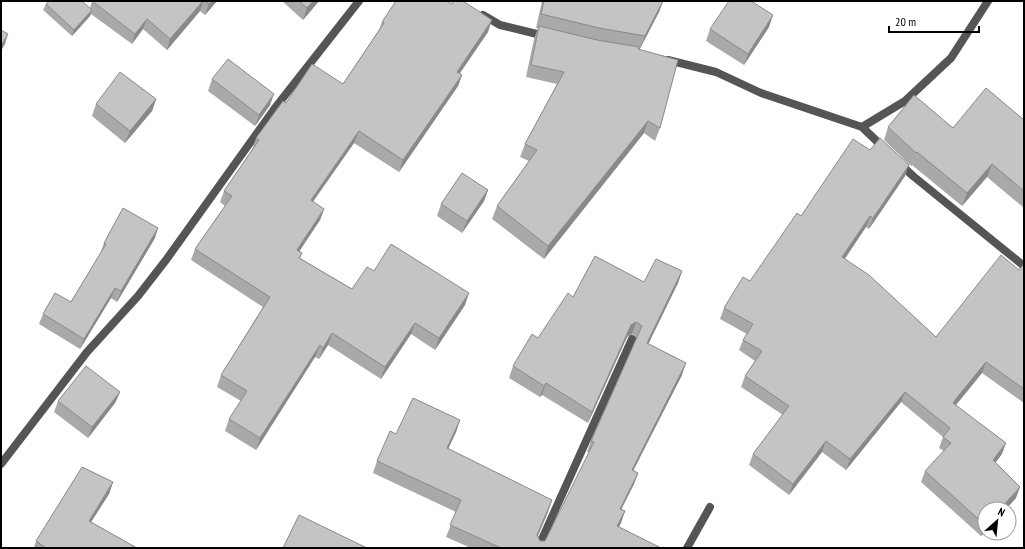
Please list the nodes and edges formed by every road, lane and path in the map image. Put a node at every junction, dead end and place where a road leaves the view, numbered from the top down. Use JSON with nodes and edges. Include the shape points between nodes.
{"nodes":[{"id":1,"x":359,"y":1,"type":"edge"},
{"id":2,"x":988,"y":1,"type":"edge"},
{"id":3,"x":476,"y":11,"type":"edge"},
{"id":4,"x":554,"y":38,"type":"edge"},
{"id":5,"x":658,"y":58,"type":"edge"},
{"id":6,"x":862,"y":127,"type":"junction"},
{"id":7,"x":1024,"y":266,"type":"edge"},
{"id":8,"x":632,"y":339,"type":"edge"},
{"id":9,"x":1,"y":464,"type":"edge"},
{"id":10,"x":710,"y":507,"type":"dead end"},
{"id":11,"x":538,"y":548,"type":"edge"},
{"id":12,"x":687,"y":548,"type":"edge"}],
"edges":[{"from":1,"to":9,"type":"street","via":[[275,108],[166,260],[138,296],[87,352]]},
{"from":2,"to":6,"type":"street","via":[[951,58],[906,101]]},
{"from":3,"to":4,"type":"street","via":[[500,25]]},
{"from":5,"to":6,"type":"street","via":[[716,72],[762,93]]},
{"from":6,"to":7,"type":"street","via":[[913,176]]},
{"from":8,"to":11,"type":"street"},
{"from":10,"to":12,"type":"street"}]}
